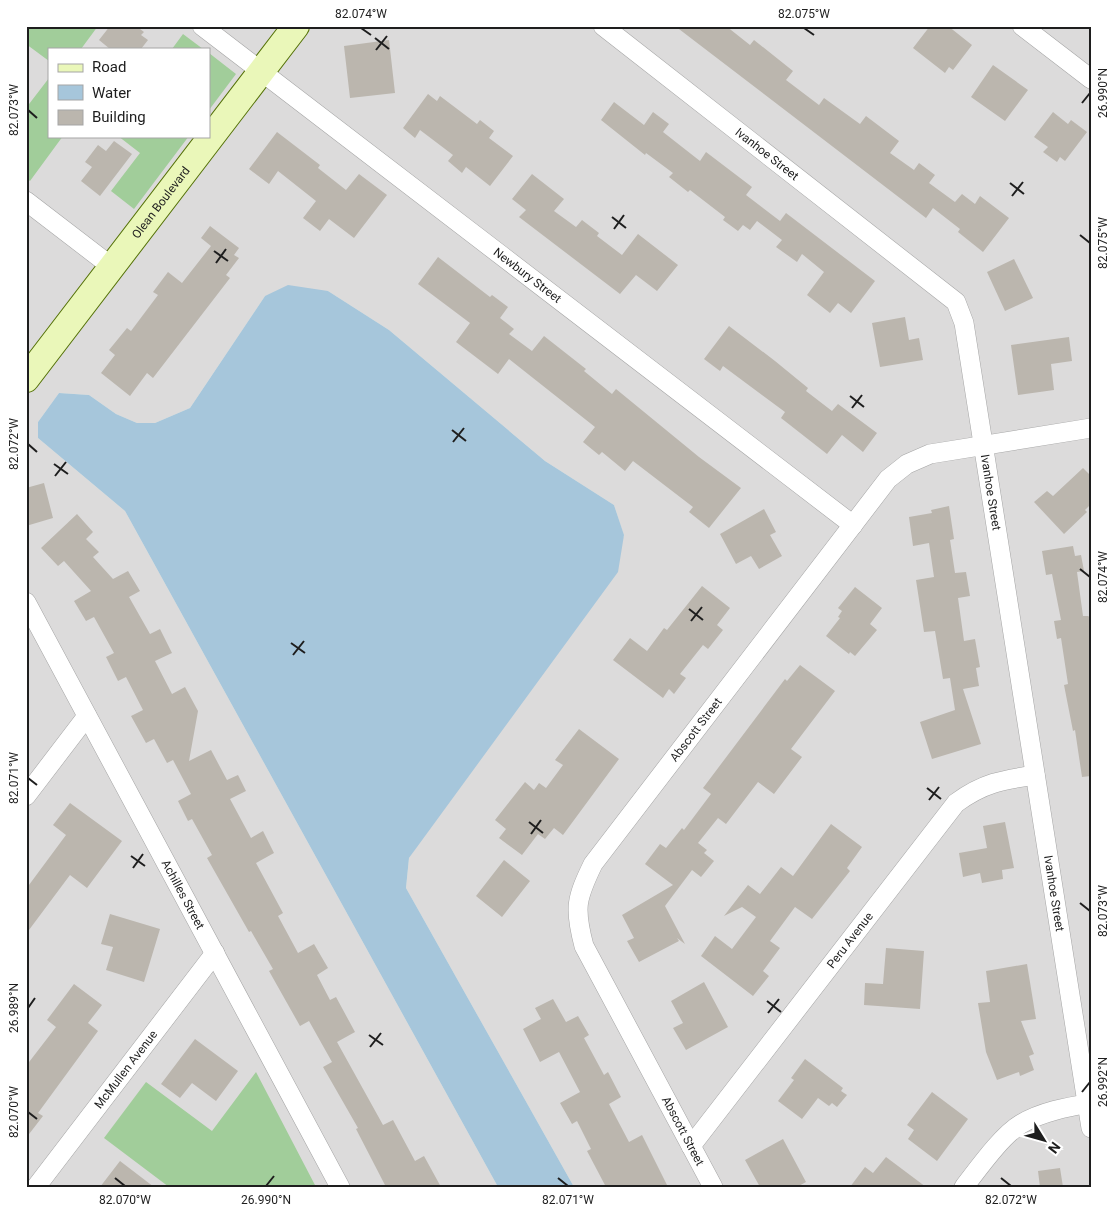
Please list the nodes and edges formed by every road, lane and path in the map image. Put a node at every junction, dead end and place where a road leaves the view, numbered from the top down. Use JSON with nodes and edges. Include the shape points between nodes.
{"nodes":[{"id":1,"x":202,"y":26,"type":"edge"},
{"id":2,"x":296,"y":26,"type":"edge"},
{"id":3,"x":603,"y":26,"type":"edge"},
{"id":4,"x":1022,"y":26,"type":"edge"},
{"id":5,"x":261,"y":72,"type":"junction"},
{"id":6,"x":1091,"y":79,"type":"edge"},
{"id":7,"x":26,"y":201,"type":"edge"},
{"id":8,"x":112,"y":267,"type":"junction"},
{"id":9,"x":26,"y":379,"type":"edge"},
{"id":10,"x":1091,"y":428,"type":"edge"},
{"id":11,"x":984,"y":445,"type":"junction"},
{"id":12,"x":853,"y":525,"type":"junction"},
{"id":13,"x":26,"y":602,"type":"edge"},
{"id":14,"x":87,"y":716,"type":"junction"},
{"id":15,"x":1035,"y":774,"type":"junction"},
{"id":16,"x":26,"y":796,"type":"edge"},
{"id":17,"x":215,"y":953,"type":"junction"},
{"id":18,"x":1089,"y":1104,"type":"edge"},
{"id":19,"x":1091,"y":1128,"type":"edge"},
{"id":20,"x":691,"y":1146,"type":"junction"},
{"id":21,"x":36,"y":1187,"type":"edge"},
{"id":22,"x":340,"y":1187,"type":"edge"},
{"id":23,"x":713,"y":1187,"type":"edge"},
{"id":24,"x":964,"y":1187,"type":"edge"}],
"edges":[{"from":1,"to":5,"type":"street","name":"Newbury Street"},
{"from":2,"to":5,"type":"street","name":"Olean Boulevard"},
{"from":3,"to":11,"type":"street","name":"Ivanhoe Street","via":[[956,302],[964,323]]},
{"from":4,"to":6,"type":"street"},
{"from":5,"to":8,"type":"street","name":"Olean Boulevard"},
{"from":5,"to":12,"type":"street","name":"Newbury Street"},
{"from":7,"to":8,"type":"street"},
{"from":8,"to":9,"type":"street","name":"Olean Boulevard"},
{"from":10,"to":11,"type":"street","name":"Abscott Street"},
{"from":11,"to":12,"type":"street","name":"Abscott Street","via":[[930,454],[906,464],[888,479]]},
{"from":11,"to":15,"type":"street","name":"Ivanhoe Street"},
{"from":12,"to":20,"type":"street","name":"Abscott Street","via":[[593,864],[579,892],[577,920],[584,946]]},
{"from":13,"to":14,"type":"street","name":"Achilles Street"},
{"from":14,"to":16,"type":"street"},
{"from":14,"to":17,"type":"street","name":"Achilles Street"},
{"from":15,"to":18,"type":"street","name":"Ivanhoe Street"},
{"from":15,"to":20,"type":"street","name":"Peru Avenue","via":[[995,781],[956,803]]},
{"from":17,"to":21,"type":"street","name":"McMullen Avenue"},
{"from":17,"to":22,"type":"street","name":"Achilles Street"},
{"from":18,"to":19,"type":"street","name":"Ivanhoe Street"},
{"from":18,"to":24,"type":"street","via":[[1046,1112],[1020,1124]]},
{"from":20,"to":23,"type":"street","name":"Abscott Street"}]}
